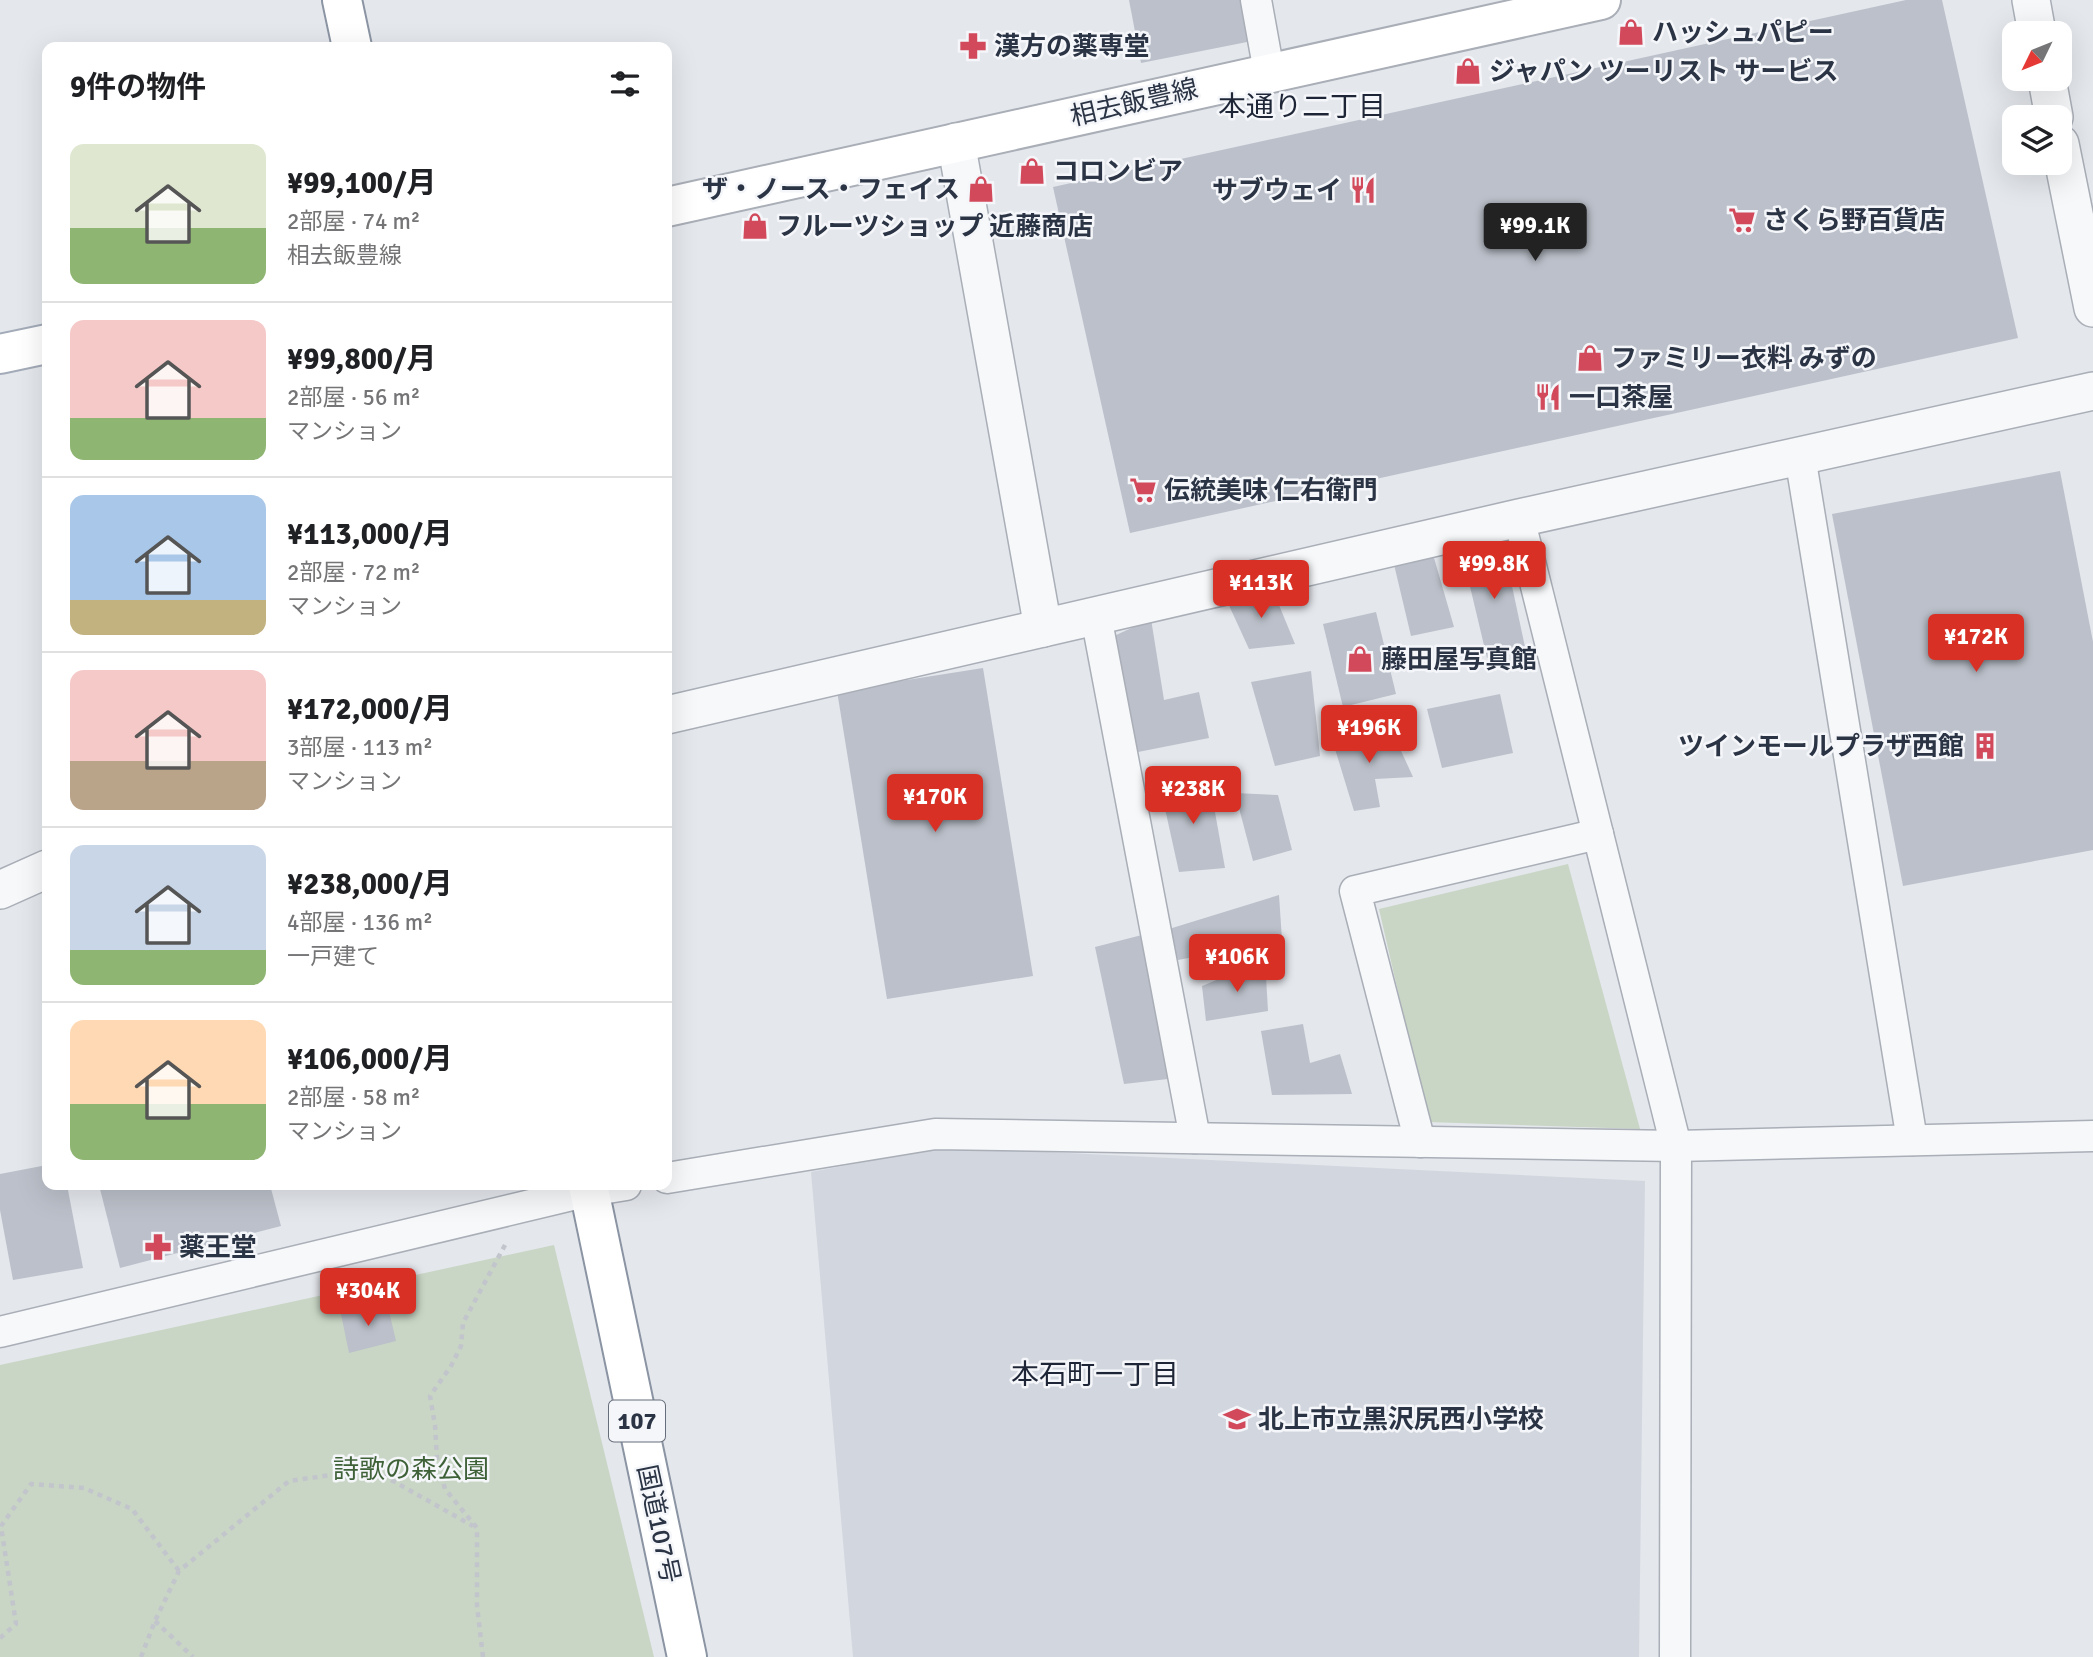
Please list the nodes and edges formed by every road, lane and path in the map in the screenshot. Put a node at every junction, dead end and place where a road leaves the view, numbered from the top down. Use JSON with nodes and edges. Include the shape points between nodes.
{"nodes":[{"id":1,"x":342,"y":0,"type":"edge"},
{"id":2,"x":1256,"y":0,"type":"edge"},
{"id":3,"x":1601,"y":0,"type":"edge"},
{"id":4,"x":2031,"y":0,"type":"edge"},
{"id":5,"x":2035,"y":21,"type":"edge"},
{"id":6,"x":351,"y":42,"type":"edge"},
{"id":7,"x":1269,"y":72,"type":"junction"},
{"id":8,"x":956,"y":142,"type":"junction"},
{"id":9,"x":2066,"y":175,"type":"edge"},
{"id":10,"x":672,"y":206,"type":"edge"},
{"id":11,"x":2093,"y":308,"type":"edge"},
{"id":12,"x":42,"y":345,"type":"edge"},
{"id":13,"x":0,"y":354,"type":"edge"},
{"id":14,"x":2093,"y":391,"type":"edge"},
{"id":15,"x":1800,"y":456,"type":"junction"},
{"id":16,"x":1519,"y":518,"type":"junction"},
{"id":17,"x":1096,"y":616,"type":"junction"},
{"id":18,"x":1042,"y":628,"type":"junction"},
{"id":19,"x":672,"y":714,"type":"edge"},
{"id":20,"x":1598,"y":834,"type":"junction"},
{"id":21,"x":42,"y":871,"type":"edge"},
{"id":22,"x":0,"y":890,"type":"edge"},
{"id":23,"x":2093,"y":1136,"type":"edge"},
{"id":24,"x":1195,"y":1138,"type":"junction"},
{"id":25,"x":1912,"y":1140,"type":"junction"},
{"id":26,"x":1420,"y":1142,"type":"junction"},
{"id":27,"x":1676,"y":1146,"type":"junction"},
{"id":28,"x":672,"y":1177,"type":"edge"},
{"id":29,"x":581,"y":1190,"type":"edge"},
{"id":30,"x":588,"y":1190,"type":"edge"},
{"id":31,"x":525,"y":1207,"type":"junction"},
{"id":32,"x":0,"y":1332,"type":"edge"},
{"id":33,"x":477,"y":1528,"type":"junction"},
{"id":34,"x":179,"y":1571,"type":"junction"},
{"id":35,"x":155,"y":1621,"type":"junction"},
{"id":36,"x":0,"y":1638,"type":"edge"},
{"id":37,"x":141,"y":1657,"type":"edge"},
{"id":38,"x":193,"y":1657,"type":"edge"},
{"id":39,"x":483,"y":1657,"type":"edge"},
{"id":40,"x":687,"y":1657,"type":"edge"},
{"id":41,"x":1675,"y":1657,"type":"edge"}],
"edges":[{"from":1,"to":6,"type":"main road"},
{"from":2,"to":7,"type":"street"},
{"from":3,"to":7,"type":"main road","name":"相去飯豊線"},
{"from":4,"to":5,"type":"street"},
{"from":7,"to":8,"type":"main road","name":"相去飯豊線"},
{"from":8,"to":10,"type":"main road","name":"相去飯豊線"},
{"from":8,"to":18,"type":"street"},
{"from":9,"to":11,"type":"street"},
{"from":12,"to":13,"type":"main road"},
{"from":14,"to":15,"type":"street"},
{"from":15,"to":16,"type":"street"},
{"from":15,"to":25,"type":"street"},
{"from":16,"to":17,"type":"street"},
{"from":16,"to":20,"type":"street"},
{"from":17,"to":18,"type":"street"},
{"from":17,"to":24,"type":"street"},
{"from":18,"to":19,"type":"street"},
{"from":20,"to":26,"type":"street","via":[[1355,891]]},
{"from":20,"to":27,"type":"street"},
{"from":21,"to":22,"type":"street"},
{"from":23,"to":25,"type":"street"},
{"from":24,"to":26,"type":"street"},
{"from":24,"to":28,"type":"street","via":[[936,1134]]},
{"from":25,"to":27,"type":"street"},
{"from":26,"to":27,"type":"street"},
{"from":27,"to":41,"type":"street"},
{"from":29,"to":31,"type":"street"},
{"from":30,"to":40,"type":"main road","name":"国道107号","number":"107"},
{"from":31,"to":32,"type":"street"},
{"from":31,"to":33,"type":"path","via":[[463,1323],[461,1346],[451,1366],[430,1396],[445,1489]]},
{"from":33,"to":34,"type":"path","via":[[386,1477],[345,1473],[289,1481]]},
{"from":33,"to":39,"type":"path","via":[[477,1606]]},
{"from":34,"to":35,"type":"path"},
{"from":34,"to":36,"type":"path","via":[[132,1509],[84,1488],[31,1485],[1,1525],[16,1624]]},
{"from":35,"to":37,"type":"path"},
{"from":35,"to":38,"type":"path"}]}
